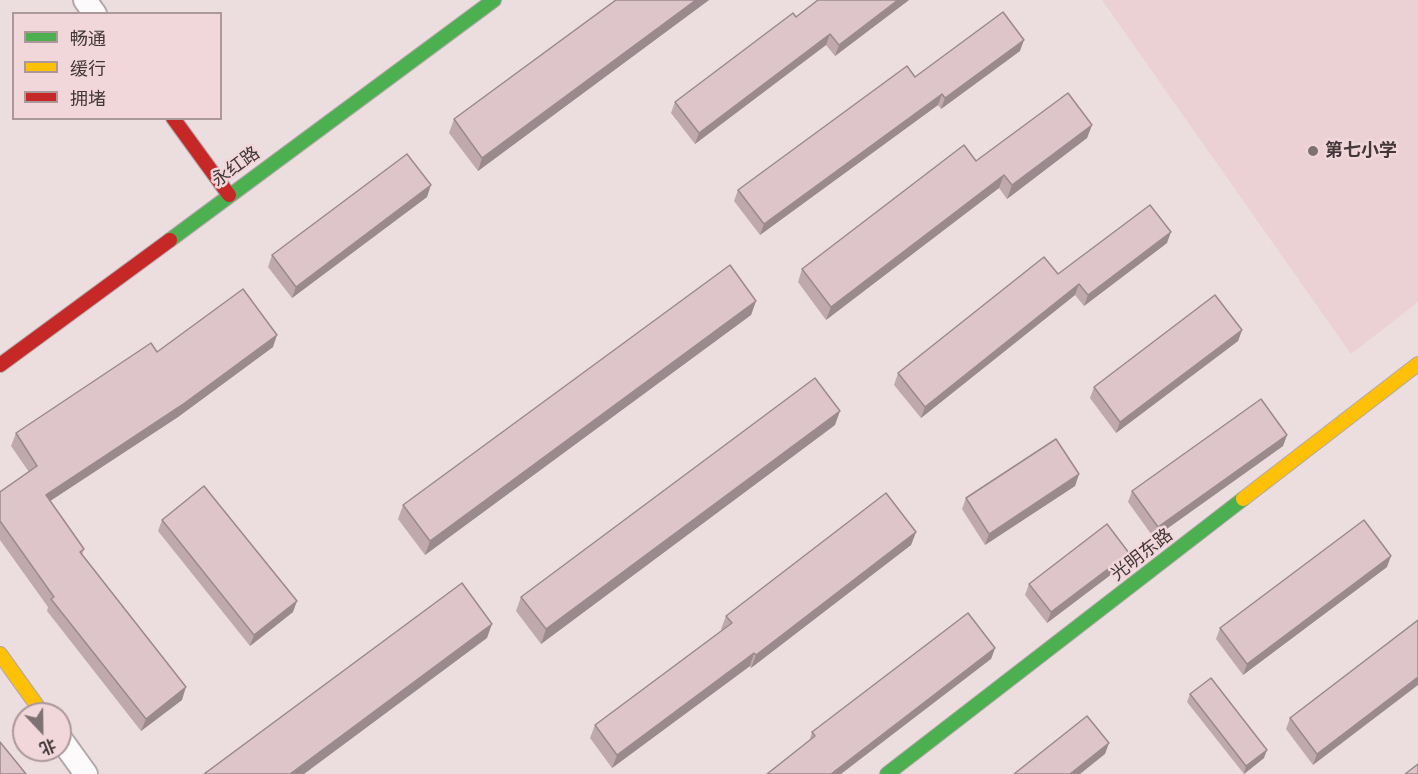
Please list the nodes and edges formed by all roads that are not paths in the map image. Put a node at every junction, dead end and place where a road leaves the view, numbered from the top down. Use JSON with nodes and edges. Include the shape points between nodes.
{"nodes":[{"id":1,"x":494,"y":0,"type":"edge"},
{"id":2,"x":174,"y":120,"type":"edge"},
{"id":3,"x":229,"y":195,"type":"junction"},
{"id":4,"x":1418,"y":364,"type":"edge"},
{"id":5,"x":0,"y":365,"type":"edge"},
{"id":6,"x":0,"y":654,"type":"edge"},
{"id":7,"x":34,"y":702,"type":"edge"},
{"id":8,"x":72,"y":755,"type":"edge"},
{"id":9,"x":86,"y":774,"type":"edge"},
{"id":10,"x":887,"y":774,"type":"edge"}],
"edges":[{"from":1,"to":3,"type":"street","name":"永红路"},
{"from":2,"to":3,"type":"street"},
{"from":3,"to":5,"type":"street","name":"永红路"},
{"from":4,"to":10,"type":"street","name":"光明东路"},
{"from":6,"to":7,"type":"street"},
{"from":8,"to":9,"type":"street"}]}
